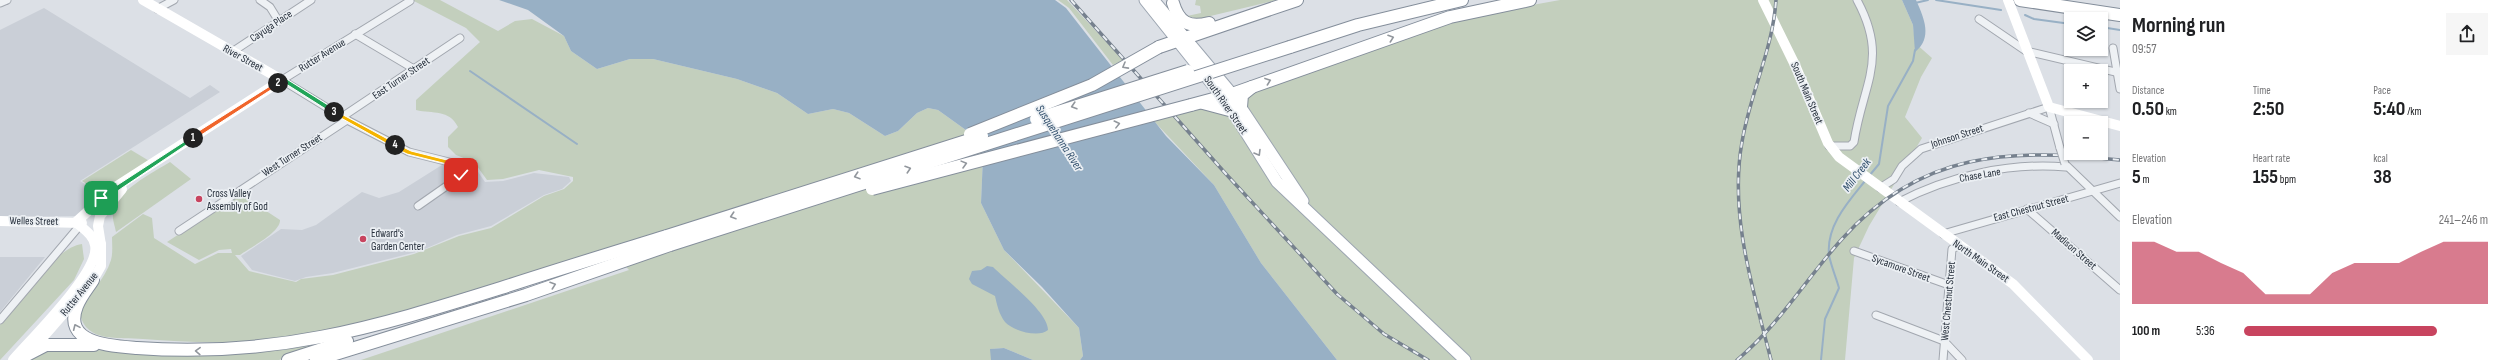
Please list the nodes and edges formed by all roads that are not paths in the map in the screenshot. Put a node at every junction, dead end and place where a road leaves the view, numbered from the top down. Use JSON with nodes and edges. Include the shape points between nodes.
{"nodes":[{"id":1,"x":7,"y":0,"type":"edge"},
{"id":2,"x":143,"y":0,"type":"edge"},
{"id":3,"x":174,"y":0,"type":"edge"},
{"id":4,"x":260,"y":0,"type":"edge"},
{"id":5,"x":311,"y":0,"type":"edge"},
{"id":6,"x":1145,"y":0,"type":"edge"},
{"id":7,"x":1153,"y":0,"type":"edge"},
{"id":8,"x":1297,"y":0,"type":"edge"},
{"id":9,"x":1432,"y":0,"type":"edge"},
{"id":10,"x":1462,"y":0,"type":"edge"},
{"id":11,"x":1530,"y":0,"type":"edge"},
{"id":12,"x":1763,"y":0,"type":"edge"},
{"id":13,"x":1857,"y":0,"type":"edge"},
{"id":14,"x":2008,"y":0,"type":"edge"},
{"id":15,"x":2020,"y":0,"type":"edge"},
{"id":16,"x":410,"y":1,"type":"edge"},
{"id":17,"x":1173,"y":2,"type":"edge"},
{"id":18,"x":0,"y":3,"type":"edge"},
{"id":19,"x":157,"y":8,"type":"junction"},
{"id":20,"x":1264,"y":10,"type":"junction"},
{"id":21,"x":2120,"y":15,"type":"edge"},
{"id":22,"x":1979,"y":19,"type":"dead end"},
{"id":23,"x":278,"y":20,"type":"junction"},
{"id":24,"x":1176,"y":31,"type":"junction"},
{"id":25,"x":356,"y":34,"type":"junction"},
{"id":26,"x":460,"y":38,"type":"dead end"},
{"id":27,"x":1288,"y":44,"type":"junction"},
{"id":28,"x":2113,"y":48,"type":"dead end"},
{"id":29,"x":2026,"y":51,"type":"junction"},
{"id":30,"x":232,"y":52,"type":"junction"},
{"id":31,"x":414,"y":69,"type":"junction"},
{"id":32,"x":2119,"y":73,"type":"edge"},
{"id":33,"x":282,"y":80,"type":"junction"},
{"id":34,"x":1252,"y":86,"type":"junction"},
{"id":35,"x":2120,"y":89,"type":"edge"},
{"id":36,"x":1227,"y":95,"type":"junction"},
{"id":37,"x":1195,"y":104,"type":"junction"},
{"id":38,"x":2049,"y":107,"type":"junction"},
{"id":39,"x":1237,"y":109,"type":"junction"},
{"id":40,"x":2029,"y":113,"type":"junction"},
{"id":41,"x":344,"y":118,"type":"junction"},
{"id":42,"x":2054,"y":124,"type":"junction"},
{"id":43,"x":2120,"y":126,"type":"edge"},
{"id":44,"x":1829,"y":146,"type":"junction"},
{"id":45,"x":155,"y":163,"type":"junction"},
{"id":46,"x":890,"y":165,"type":"junction"},
{"id":47,"x":2066,"y":166,"type":"junction"},
{"id":48,"x":1860,"y":174,"type":"joint"},
{"id":49,"x":132,"y":180,"type":"junction"},
{"id":50,"x":2120,"y":183,"type":"edge"},
{"id":51,"x":1877,"y":186,"type":"junction"},
{"id":52,"x":2091,"y":191,"type":"junction"},
{"id":53,"x":1898,"y":202,"type":"junction"},
{"id":54,"x":418,"y":206,"type":"dead end"},
{"id":55,"x":2028,"y":209,"type":"junction"},
{"id":56,"x":2120,"y":217,"type":"edge"},
{"id":57,"x":0,"y":221,"type":"edge"},
{"id":58,"x":76,"y":223,"type":"junction"},
{"id":59,"x":179,"y":231,"type":"dead end"},
{"id":60,"x":1943,"y":234,"type":"junction"},
{"id":61,"x":669,"y":241,"type":"junction"},
{"id":62,"x":101,"y":245,"type":"junction"},
{"id":63,"x":1958,"y":246,"type":"junction"},
{"id":64,"x":1854,"y":251,"type":"dead end"},
{"id":65,"x":93,"y":280,"type":"junction"},
{"id":66,"x":1949,"y":285,"type":"junction"},
{"id":67,"x":2120,"y":290,"type":"edge"},
{"id":68,"x":526,"y":295,"type":"junction"},
{"id":69,"x":1876,"y":315,"type":"dead end"},
{"id":70,"x":0,"y":320,"type":"edge"},
{"id":71,"x":1944,"y":341,"type":"junction"},
{"id":72,"x":103,"y":346,"type":"junction"},
{"id":73,"x":27,"y":356,"type":"edge"},
{"id":74,"x":13,"y":360,"type":"edge"},
{"id":75,"x":17,"y":360,"type":"edge"},
{"id":76,"x":288,"y":360,"type":"edge"},
{"id":77,"x":316,"y":360,"type":"edge"},
{"id":78,"x":344,"y":360,"type":"edge"},
{"id":79,"x":1465,"y":360,"type":"edge"},
{"id":80,"x":1942,"y":360,"type":"edge"},
{"id":81,"x":1962,"y":360,"type":"edge"},
{"id":82,"x":2088,"y":360,"type":"edge"}],
"edges":[{"from":1,"to":18,"type":"street"},
{"from":2,"to":19,"type":"main road","name":"River Street"},
{"from":3,"to":19,"type":"street"},
{"from":4,"to":23,"type":"street","via":[[270,7]]},
{"from":5,"to":23,"type":"street","name":"Cayuga Place"},
{"from":6,"to":24,"type":"main road","name":"South River Street"},
{"from":7,"to":24,"type":"main road","name":"South River Street"},
{"from":8,"to":20,"type":"highway"},
{"from":9,"to":27,"type":"highway","via":[[1365,16]]},
{"from":10,"to":27,"type":"highway"},
{"from":34,"to":11,"type":"highway","one_way":true,"via":[[1450,17]]},
{"from":12,"to":44,"type":"main road","name":"South Main Street","via":[[1795,65]]},
{"from":13,"to":44,"type":"street","via":[[1873,42],[1870,73],[1857,119],[1854,142],[1850,146]]},
{"from":14,"to":29,"type":"main road"},
{"from":15,"to":21,"type":"highway"},
{"from":16,"to":25,"type":"street","name":"Rutter Avenue"},
{"from":17,"to":20,"type":"highway","via":[[1179,19],[1194,25]]},
{"from":17,"to":24,"type":"main road"},
{"from":19,"to":30,"type":"main road","name":"River Street"},
{"from":20,"to":24,"type":"highway","via":[[1231,21]]},
{"from":22,"to":29,"type":"street"},
{"from":23,"to":30,"type":"street","name":"Cayuga Place"},
{"from":24,"to":36,"type":"main road","name":"South River Street"},
{"from":24,"to":46,"type":"highway","one_way":true,"bridge":true,"via":[[1160,47],[1092,85]]},
{"from":25,"to":31,"type":"street"},
{"from":25,"to":33,"type":"street","name":"Rutter Avenue"},
{"from":26,"to":31,"type":"street","name":"East Turner Street"},
{"from":27,"to":46,"type":"highway","one_way":true,"bridge":true},
{"from":61,"to":27,"type":"highway","one_way":true,"bridge":true},
{"from":28,"to":32,"type":"street"},
{"from":29,"to":32,"type":"street"},
{"from":29,"to":38,"type":"main road"},
{"from":30,"to":33,"type":"main road","name":"River Street"},
{"from":31,"to":41,"type":"street","name":"East Turner Street"},
{"from":32,"to":35,"type":"street"},
{"from":33,"to":41,"type":"street","name":"River Street"},
{"from":33,"to":45,"type":"main road","name":"Rutter Avenue"},
{"from":34,"to":36,"type":"highway"},
{"from":34,"to":39,"type":"highway","via":[[1242,95]]},
{"from":36,"to":37,"type":"highway"},
{"from":36,"to":39,"type":"main road","name":"South River Street"},
{"from":37,"to":39,"type":"highway"},
{"from":61,"to":37,"type":"highway","one_way":true,"bridge":true},
{"from":38,"to":40,"type":"street","name":"Johnson Street"},
{"from":38,"to":42,"type":"street"},
{"from":38,"to":43,"type":"main road"},
{"from":39,"to":79,"type":"main road","name":"South River Street","via":[[1277,182]]},
{"from":40,"to":42,"type":"street"},
{"from":40,"to":51,"type":"street","name":"Johnson Street","via":[[1921,149],[1902,166],[1894,179]]},
{"from":41,"to":54,"type":"street","name":"River Street","via":[[409,152],[457,164],[463,168],[458,178]]},
{"from":41,"to":59,"type":"street","name":"West Turner Street"},
{"from":42,"to":47,"type":"street","bridge":true},
{"from":44,"to":48,"type":"main road","name":"South Main Street"},
{"from":45,"to":49,"type":"main road","name":"Rutter Avenue"},
{"from":45,"to":58,"type":"main road","name":"Rutter Avenue","via":[[114,188]]},
{"from":46,"to":61,"type":"highway","one_way":true,"bridge":true},
{"from":47,"to":52,"type":"street"},
{"from":47,"to":53,"type":"street","name":"Chase Lane","via":[[2042,165],[1956,179],[1915,191]]},
{"from":48,"to":51,"type":"main road","name":"North Main Street"},
{"from":49,"to":58,"type":"main road","name":"Rutter Avenue"},
{"from":49,"to":62,"type":"main road","name":"Rutter Avenue","via":[[102,213],[98,227]]},
{"from":50,"to":52,"type":"street","name":"East Chestnut Street"},
{"from":51,"to":53,"type":"main road","name":"North Main Street"},
{"from":52,"to":55,"type":"street","name":"East Chestnut Street"},
{"from":52,"to":56,"type":"street"},
{"from":53,"to":60,"type":"main road","name":"North Main Street"},
{"from":55,"to":60,"type":"street","name":"East Chestnut Street"},
{"from":55,"to":67,"type":"street","name":"Madison Street"},
{"from":57,"to":58,"type":"main road","name":"Welles Street"},
{"from":58,"to":62,"type":"main road","via":[[93,230]]},
{"from":58,"to":70,"type":"street","name":"Rutter Avenue"},
{"from":58,"to":74,"type":"main road","name":"Rutter Avenue","via":[[89,233],[94,242],[95,254],[92,265],[84,279]]},
{"from":60,"to":63,"type":"main road","name":"North Main Street"},
{"from":68,"to":61,"type":"highway","one_way":true},
{"from":61,"to":72,"type":"highway","one_way":true,"via":[[330,337],[264,348],[222,351]]},
{"from":61,"to":76,"type":"highway"},
{"from":62,"to":65,"type":"main road","name":"Rutter Avenue","via":[[101,266]]},
{"from":63,"to":66,"type":"street","name":"West Chestnut Street","via":[[1952,249]]},
{"from":63,"to":82,"type":"main road","name":"North Main Street","via":[[2013,284]]},
{"from":64,"to":66,"type":"street","name":"Sycamore Street"},
{"from":72,"to":65,"type":"highway","one_way":true,"via":[[80,336],[73,322],[76,309]]},
{"from":65,"to":73,"type":"main road","name":"Rutter Avenue"},
{"from":66,"to":71,"type":"street","name":"West Chestnut Street"},
{"from":68,"to":77,"type":"highway"},
{"from":68,"to":78,"type":"highway"},
{"from":69,"to":71,"type":"street"},
{"from":71,"to":80,"type":"street","name":"West Chestnut Street"},
{"from":71,"to":81,"type":"street"},
{"from":72,"to":73,"type":"highway","via":[[61,343],[46,345]]},
{"from":73,"to":75,"type":"highway"}]}
